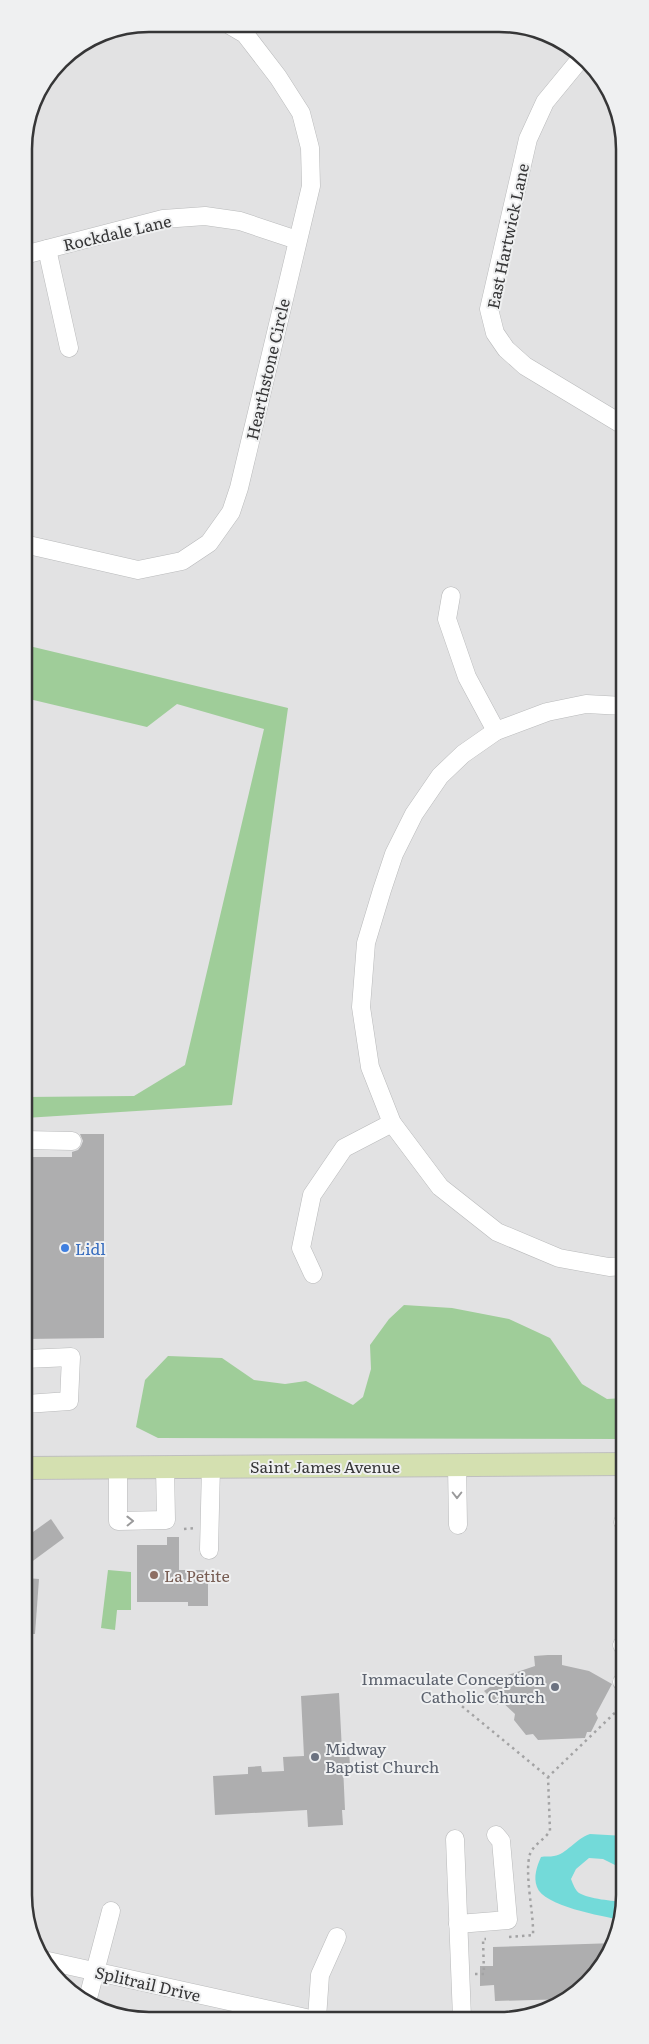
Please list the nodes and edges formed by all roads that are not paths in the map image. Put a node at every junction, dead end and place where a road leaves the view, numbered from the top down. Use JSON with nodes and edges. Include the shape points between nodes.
{"nodes":[{"id":1,"x":242,"y":32,"type":"edge"},
{"id":2,"x":577,"y":63,"type":"edge"},
{"id":3,"x":297,"y":240,"type":"junction"},
{"id":4,"x":47,"y":249,"type":"junction"},
{"id":5,"x":33,"y":253,"type":"edge"},
{"id":6,"x":69,"y":348,"type":"dead end"},
{"id":7,"x":616,"y":421,"type":"edge"},
{"id":8,"x":33,"y":546,"type":"edge"},
{"id":9,"x":451,"y":596,"type":"dead end"},
{"id":10,"x":616,"y":706,"type":"edge"},
{"id":11,"x":496,"y":731,"type":"junction"},
{"id":12,"x":392,"y":1123,"type":"junction"},
{"id":13,"x":32,"y":1140,"type":"edge"},
{"id":14,"x":72,"y":1141,"type":"dead end"},
{"id":15,"x":616,"y":1266,"type":"edge"},
{"id":16,"x":313,"y":1274,"type":"dead end"},
{"id":17,"x":32,"y":1359,"type":"edge"},
{"id":18,"x":32,"y":1404,"type":"edge"},
{"id":19,"x":616,"y":1464,"type":"edge"},
{"id":20,"x":457,"y":1465,"type":"junction"},
{"id":21,"x":211,"y":1466,"type":"junction"},
{"id":22,"x":118,"y":1467,"type":"junction"},
{"id":23,"x":165,"y":1467,"type":"junction"},
{"id":24,"x":32,"y":1468,"type":"edge"},
{"id":25,"x":458,"y":1525,"type":"dead end"},
{"id":26,"x":209,"y":1550,"type":"dead end"},
{"id":27,"x":496,"y":1835,"type":"dead end"},
{"id":28,"x":455,"y":1839,"type":"dead end"},
{"id":29,"x":111,"y":1910,"type":"dead end"},
{"id":30,"x":458,"y":1924,"type":"junction"},
{"id":31,"x":337,"y":1937,"type":"dead end"},
{"id":32,"x":54,"y":1961,"type":"edge"},
{"id":33,"x":94,"y":1971,"type":"junction"},
{"id":34,"x":89,"y":1994,"type":"edge"},
{"id":35,"x":279,"y":2012,"type":"edge"},
{"id":36,"x":317,"y":2012,"type":"edge"},
{"id":37,"x":462,"y":2012,"type":"edge"}],
"edges":[{"from":1,"to":3,"type":"street","name":"Hearthstone Circle","via":[[278,77],[301,113],[310,148],[311,186]]},
{"from":2,"to":7,"type":"street","name":"East Hartwick Lane","via":[[545,102],[528,139],[489,309],[495,333],[506,349],[525,366]]},
{"from":3,"to":4,"type":"street","name":"Rockdale Lane","via":[[240,221],[205,216],[163,218]]},
{"from":3,"to":8,"type":"street","name":"Hearthstone Circle","via":[[239,488],[231,512],[209,543],[182,561],[138,570]]},
{"from":4,"to":5,"type":"street","name":"Rockdale Lane"},
{"from":4,"to":6,"type":"street"},
{"from":9,"to":11,"type":"street","via":[[447,620],[466,677]]},
{"from":10,"to":11,"type":"street","via":[[586,704],[556,710]]},
{"from":11,"to":12,"type":"street","via":[[463,754],[440,776],[414,814],[394,854],[366,943],[361,1007],[370,1067]]},
{"from":12,"to":15,"type":"street","via":[[440,1187],[497,1232],[559,1258]]},
{"from":12,"to":16,"type":"street","via":[[344,1148],[312,1195],[301,1248]]},
{"from":13,"to":14,"type":"street"},
{"from":17,"to":18,"type":"street","via":[[71,1357],[70,1401]]},
{"from":19,"to":20,"type":"main road","name":"Saint James Avenue"},
{"from":20,"to":21,"type":"main road","name":"Saint James Avenue"},
{"from":20,"to":25,"type":"street","one_way":true},
{"from":21,"to":23,"type":"main road","name":"Saint James Avenue"},
{"from":21,"to":26,"type":"street"},
{"from":22,"to":23,"type":"main road","name":"Saint James Avenue"},
{"from":22,"to":23,"type":"street","one_way":true,"via":[[118,1521],[147,1521],[166,1520]]},
{"from":22,"to":24,"type":"main road","name":"Saint James Avenue"},
{"from":27,"to":30,"type":"street","via":[[501,1840],[508,1920]]},
{"from":28,"to":30,"type":"street"},
{"from":29,"to":33,"type":"street"},
{"from":30,"to":37,"type":"street"},
{"from":31,"to":36,"type":"street","via":[[320,1976]]},
{"from":32,"to":33,"type":"street","name":"Splitrail Drive"},
{"from":33,"to":34,"type":"street"},
{"from":33,"to":35,"type":"street","name":"Splitrail Drive"}]}
